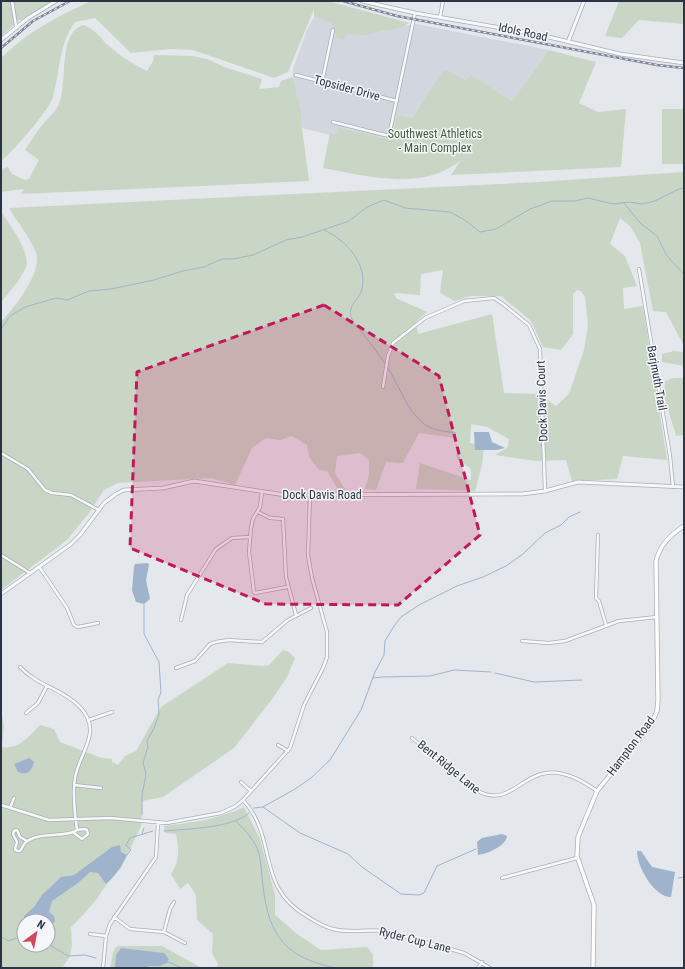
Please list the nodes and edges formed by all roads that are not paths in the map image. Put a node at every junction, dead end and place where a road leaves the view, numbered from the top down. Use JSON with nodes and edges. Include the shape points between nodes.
{"nodes":[{"id":1,"x":12,"y":1,"type":"edge"},
{"id":2,"x":56,"y":1,"type":"edge"},
{"id":3,"x":362,"y":1,"type":"edge"},
{"id":4,"x":443,"y":1,"type":"edge"},
{"id":5,"x":584,"y":1,"type":"edge"},
{"id":6,"x":415,"y":13,"type":"junction"},
{"id":7,"x":440,"y":17,"type":"junction"},
{"id":8,"x":16,"y":26,"type":"junction"},
{"id":9,"x":333,"y":30,"type":"dead end"},
{"id":10,"x":1,"y":40,"type":"edge"},
{"id":11,"x":568,"y":42,"type":"junction"},
{"id":12,"x":684,"y":63,"type":"edge"},
{"id":13,"x":296,"y":75,"type":"dead end"},
{"id":14,"x":322,"y":82,"type":"junction"},
{"id":15,"x":397,"y":101,"type":"junction"},
{"id":16,"x":334,"y":122,"type":"dead end"},
{"id":17,"x":639,"y":269,"type":"dead end"},
{"id":18,"x":383,"y":387,"type":"dead end"},
{"id":19,"x":1,"y":453,"type":"edge"},
{"id":20,"x":673,"y":487,"type":"junction"},
{"id":21,"x":684,"y":487,"type":"edge"},
{"id":22,"x":546,"y":491,"type":"junction"},
{"id":23,"x":262,"y":492,"type":"junction"},
{"id":24,"x":310,"y":495,"type":"junction"},
{"id":25,"x":99,"y":510,"type":"junction"},
{"id":26,"x":258,"y":512,"type":"junction"},
{"id":27,"x":684,"y":526,"type":"edge"},
{"id":28,"x":598,"y":535,"type":"dead end"},
{"id":29,"x":250,"y":537,"type":"junction"},
{"id":30,"x":1,"y":555,"type":"edge"},
{"id":31,"x":40,"y":568,"type":"junction"},
{"id":32,"x":31,"y":573,"type":"junction"},
{"id":33,"x":287,"y":587,"type":"junction"},
{"id":34,"x":1,"y":594,"type":"edge"},
{"id":35,"x":312,"y":608,"type":"dead end"},
{"id":36,"x":296,"y":614,"type":"junction"},
{"id":37,"x":657,"y":617,"type":"junction"},
{"id":38,"x":182,"y":620,"type":"dead end"},
{"id":39,"x":98,"y":623,"type":"dead end"},
{"id":40,"x":606,"y":625,"type":"junction"},
{"id":41,"x":522,"y":642,"type":"dead end"},
{"id":42,"x":20,"y":668,"type":"dead end"},
{"id":43,"x":176,"y":668,"type":"dead end"},
{"id":44,"x":47,"y":686,"type":"junction"},
{"id":45,"x":112,"y":712,"type":"dead end"},
{"id":46,"x":26,"y":713,"type":"dead end"},
{"id":47,"x":89,"y":720,"type":"junction"},
{"id":48,"x":412,"y":738,"type":"dead end"},
{"id":49,"x":278,"y":745,"type":"dead end"},
{"id":50,"x":288,"y":751,"type":"junction"},
{"id":51,"x":242,"y":782,"type":"dead end"},
{"id":52,"x":74,"y":785,"type":"junction"},
{"id":53,"x":100,"y":788,"type":"dead end"},
{"id":54,"x":251,"y":791,"type":"junction"},
{"id":55,"x":597,"y":791,"type":"junction"},
{"id":56,"x":14,"y":798,"type":"dead end"},
{"id":57,"x":243,"y":800,"type":"junction"},
{"id":58,"x":1,"y":805,"type":"edge"},
{"id":59,"x":10,"y":808,"type":"junction"},
{"id":60,"x":76,"y":820,"type":"junction"},
{"id":61,"x":158,"y":823,"type":"junction"},
{"id":62,"x":77,"y":830,"type":"junction"},
{"id":63,"x":74,"y":833,"type":"junction"},
{"id":64,"x":27,"y":841,"type":"junction"},
{"id":65,"x":578,"y":858,"type":"junction"},
{"id":66,"x":502,"y":878,"type":"dead end"},
{"id":67,"x":174,"y":902,"type":"dead end"},
{"id":68,"x":114,"y":917,"type":"junction"},
{"id":69,"x":164,"y":932,"type":"junction"},
{"id":70,"x":90,"y":934,"type":"dead end"},
{"id":71,"x":106,"y":936,"type":"junction"},
{"id":72,"x":185,"y":943,"type":"dead end"},
{"id":73,"x":482,"y":962,"type":"junction"},
{"id":74,"x":103,"y":968,"type":"edge"},
{"id":75,"x":478,"y":968,"type":"edge"},
{"id":76,"x":490,"y":968,"type":"edge"},
{"id":77,"x":593,"y":968,"type":"edge"}],
"edges":[{"from":1,"to":8,"type":"street"},
{"from":2,"to":8,"type":"street"},
{"from":3,"to":6,"type":"street","name":"Idols Road"},
{"from":4,"to":7,"type":"street"},
{"from":5,"to":11,"type":"street"},
{"from":6,"to":7,"type":"street","name":"Idols Road"},
{"from":6,"to":15,"type":"street"},
{"from":7,"to":11,"type":"street","name":"Idols Road"},
{"from":8,"to":10,"type":"street"},
{"from":9,"to":14,"type":"street"},
{"from":11,"to":12,"type":"street","name":"Idols Road","via":[[620,54]]},
{"from":13,"to":14,"type":"street","name":"Topsider Drive"},
{"from":14,"to":15,"type":"street","name":"Topsider Drive"},
{"from":15,"to":16,"type":"street","via":[[389,136]]},
{"from":17,"to":20,"type":"street","name":"Barjmuth Trail"},
{"from":18,"to":22,"type":"street","name":"Dock Davis Court","via":[[393,343],[425,318],[464,301],[494,298],[529,325],[540,349]]},
{"from":19,"to":25,"type":"street","via":[[28,469],[45,490],[71,494]]},
{"from":20,"to":21,"type":"street","name":"Dock Davis Road"},
{"from":20,"to":22,"type":"street","name":"Dock Davis Road","via":[[578,482]]},
{"from":22,"to":24,"type":"street","name":"Dock Davis Road","via":[[522,494]]},
{"from":23,"to":24,"type":"street","name":"Dock Davis Road"},
{"from":23,"to":25,"type":"street","name":"Dock Davis Road","via":[[194,481],[163,488],[120,491]]},
{"from":23,"to":26,"type":"street"},
{"from":24,"to":50,"type":"street","via":[[308,555],[327,632],[328,651],[323,668],[304,705]]},
{"from":25,"to":31,"type":"street","name":"Dock Davis Road","via":[[76,540]]},
{"from":26,"to":29,"type":"street","via":[[253,518]]},
{"from":26,"to":33,"type":"street","via":[[270,518],[283,519]]},
{"from":27,"to":37,"type":"main road","name":"Hampton Road","via":[[666,541],[658,553],[655,570]]},
{"from":28,"to":40,"type":"street","via":[[596,598]]},
{"from":29,"to":33,"type":"street","via":[[249,552],[254,592]]},
{"from":29,"to":38,"type":"street","via":[[232,538],[216,549],[187,595]]},
{"from":30,"to":32,"type":"street"},
{"from":31,"to":32,"type":"street","name":"Dock Davis Road"},
{"from":31,"to":39,"type":"street","via":[[74,625],[78,627]]},
{"from":32,"to":34,"type":"street","name":"Dock Davis Road"},
{"from":33,"to":36,"type":"street"},
{"from":35,"to":36,"type":"street"},
{"from":36,"to":43,"type":"street","via":[[262,642],[216,642],[210,644],[195,661]]},
{"from":37,"to":40,"type":"street"},
{"from":37,"to":55,"type":"main road","name":"Hampton Road","via":[[658,700],[655,716],[651,725]]},
{"from":40,"to":41,"type":"street","via":[[564,641]]},
{"from":42,"to":44,"type":"street","via":[[31,678]]},
{"from":44,"to":46,"type":"street","via":[[38,703]]},
{"from":44,"to":47,"type":"street","via":[[69,698],[81,708]]},
{"from":45,"to":47,"type":"street"},
{"from":47,"to":52,"type":"street","via":[[89,741]]},
{"from":48,"to":55,"type":"street","name":"Bent Ridge Lane","via":[[484,795],[504,795],[544,773],[554,772],[572,777]]},
{"from":49,"to":50,"type":"street"},
{"from":50,"to":54,"type":"street"},
{"from":51,"to":54,"type":"street"},
{"from":52,"to":53,"type":"street"},
{"from":52,"to":60,"type":"street"},
{"from":54,"to":57,"type":"street"},
{"from":55,"to":65,"type":"main road","name":"Hampton Road","via":[[578,837]]},
{"from":56,"to":59,"type":"street"},
{"from":57,"to":61,"type":"street","via":[[232,809],[221,813],[178,822]]},
{"from":57,"to":73,"type":"street","name":"Ryder Cup Lane","via":[[258,821],[277,887],[296,909],[331,929],[378,929],[441,945]]},
{"from":58,"to":59,"type":"street"},
{"from":59,"to":60,"type":"street","via":[[41,819]]},
{"from":60,"to":61,"type":"street","via":[[110,818]]},
{"from":60,"to":62,"type":"street"},
{"from":61,"to":68,"type":"street","via":[[156,857]]},
{"from":62,"to":63,"type":"street"},
{"from":62,"to":63,"type":"street","via":[[84,828],[88,834],[82,839]]},
{"from":63,"to":64,"type":"street","via":[[47,835]]},
{"from":64,"to":64,"type":"street","via":[[20,837],[17,830],[14,831],[17,851],[20,851]]},
{"from":65,"to":66,"type":"street"},
{"from":65,"to":77,"type":"main road","name":"Hampton Road","via":[[594,905]]},
{"from":67,"to":69,"type":"street"},
{"from":68,"to":69,"type":"street","via":[[134,930]]},
{"from":68,"to":71,"type":"street"},
{"from":69,"to":72,"type":"street"},
{"from":70,"to":71,"type":"street"},
{"from":71,"to":74,"type":"street"},
{"from":73,"to":75,"type":"street"},
{"from":73,"to":76,"type":"street","name":"Ryder Cup Lane"}]}
